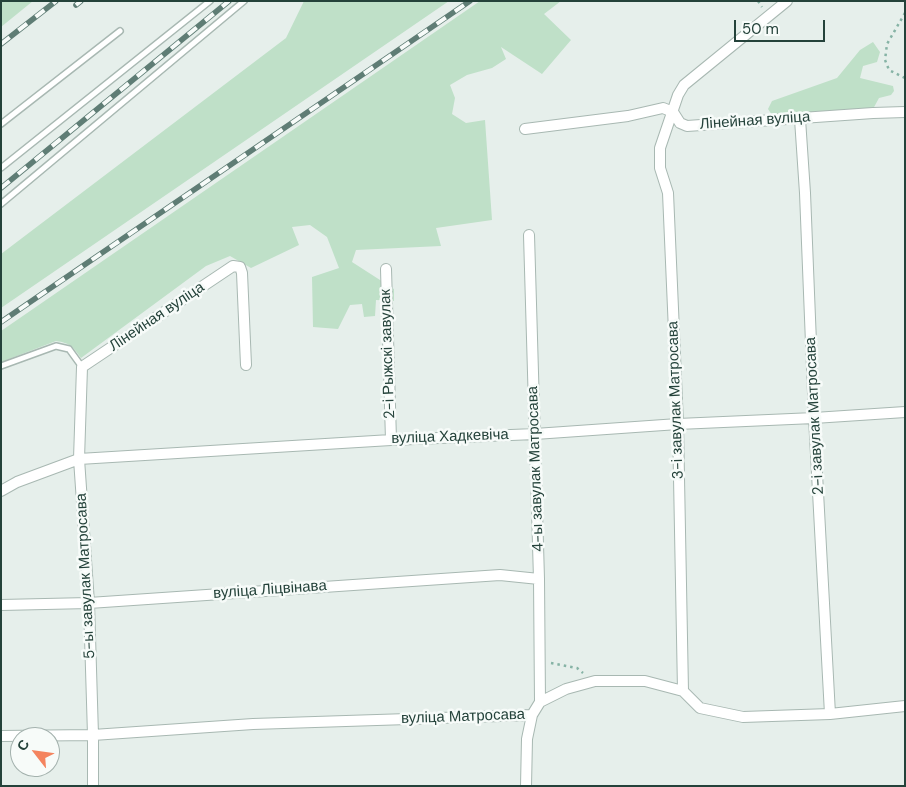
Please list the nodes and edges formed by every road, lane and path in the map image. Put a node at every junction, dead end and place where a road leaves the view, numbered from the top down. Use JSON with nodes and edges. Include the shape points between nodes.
{"nodes":[{"id":1,"x":210,"y":1,"type":"edge"},
{"id":2,"x":244,"y":1,"type":"edge"},
{"id":3,"x":787,"y":1,"type":"edge"},
{"id":4,"x":905,"y":13,"type":"edge"},
{"id":5,"x":120,"y":31,"type":"dead end"},
{"id":6,"x":905,"y":78,"type":"edge"},
{"id":7,"x":673,"y":112,"type":"junction"},
{"id":8,"x":905,"y":112,"type":"edge"},
{"id":9,"x":800,"y":118,"type":"junction"},
{"id":10,"x":1,"y":124,"type":"edge"},
{"id":11,"x":525,"y":130,"type":"dead end"},
{"id":12,"x":1,"y":168,"type":"edge"},
{"id":13,"x":1,"y":204,"type":"edge"},
{"id":14,"x":529,"y":235,"type":"dead end"},
{"id":15,"x":386,"y":269,"type":"dead end"},
{"id":16,"x":246,"y":365,"type":"dead end"},
{"id":17,"x":1,"y":366,"type":"edge"},
{"id":18,"x":82,"y":367,"type":"junction"},
{"id":19,"x":905,"y":412,"type":"edge"},
{"id":20,"x":814,"y":418,"type":"junction"},
{"id":21,"x":678,"y":424,"type":"junction"},
{"id":22,"x":535,"y":434,"type":"junction"},
{"id":23,"x":391,"y":440,"type":"junction"},
{"id":24,"x":79,"y":459,"type":"junction"},
{"id":25,"x":1,"y":491,"type":"edge"},
{"id":26,"x":539,"y":579,"type":"junction"},
{"id":27,"x":89,"y":603,"type":"junction"},
{"id":28,"x":1,"y":605,"type":"edge"},
{"id":29,"x":540,"y":661,"type":"junction"},
{"id":30,"x":595,"y":681,"type":"junction"},
{"id":31,"x":683,"y":691,"type":"junction"},
{"id":32,"x":540,"y":702,"type":"junction"},
{"id":33,"x":905,"y":706,"type":"edge"},
{"id":34,"x":830,"y":714,"type":"junction"},
{"id":35,"x":532,"y":715,"type":"junction"},
{"id":36,"x":93,"y":734,"type":"junction"},
{"id":37,"x":1,"y":736,"type":"edge"},
{"id":38,"x":93,"y":786,"type":"edge"},
{"id":39,"x":526,"y":786,"type":"edge"}],
"edges":[{"from":1,"to":12,"type":"lane"},
{"from":2,"to":13,"type":"lane"},
{"from":3,"to":7,"type":"street","name":"3-і завулак Матросава","via":[[684,85]]},
{"from":4,"to":6,"type":"path","via":[[886,44],[885,60],[889,70]]},
{"from":5,"to":10,"type":"lane"},
{"from":7,"to":9,"type":"street","name":"Лінейная вуліца","via":[[680,123],[687,126]]},
{"from":7,"to":11,"type":"street","via":[[663,108]]},
{"from":7,"to":21,"type":"street","name":"3-і завулак Матросава","via":[[660,148],[660,168],[668,193]]},
{"from":8,"to":9,"type":"street","name":"Лінейная вуліца"},
{"from":9,"to":20,"type":"street","name":"2-і завулак Матросава"},
{"from":14,"to":22,"type":"street","name":"4-ы завулак Матросава"},
{"from":15,"to":23,"type":"street","name":"2-і Рыжскі завулак"},
{"from":16,"to":18,"type":"street","name":"Лінейная вуліца","via":[[242,273],[240,267],[233,266]]},
{"from":17,"to":18,"type":"lane","via":[[56,346],[69,349]]},
{"from":18,"to":24,"type":"street","name":"5-ы завулак Матросава"},
{"from":19,"to":20,"type":"street","name":"вуліца Хадкевіча"},
{"from":20,"to":21,"type":"street","name":"вуліца Хадкевіча"},
{"from":20,"to":34,"type":"street","name":"2-і завулак Матросава"},
{"from":21,"to":22,"type":"street","name":"вуліца Хадкевіча"},
{"from":21,"to":31,"type":"street","name":"3-і завулак Матросава"},
{"from":22,"to":23,"type":"street","name":"вуліца Хадкевіча"},
{"from":22,"to":26,"type":"street","name":"4-ы завулак Матросава"},
{"from":23,"to":24,"type":"street","name":"вуліца Хадкевіча"},
{"from":24,"to":25,"type":"street","name":"вуліца Хадкевіча"},
{"from":24,"to":27,"type":"street","name":"5-ы завулак Матросава"},
{"from":26,"to":27,"type":"street","name":"вуліца Ліцвінава","via":[[500,575]]},
{"from":26,"to":29,"type":"street","name":"4-ы завулак Матросава"},
{"from":27,"to":28,"type":"street","name":"вуліца Ліцвінава"},
{"from":27,"to":36,"type":"street","name":"5-ы завулак Матросава"},
{"from":29,"to":30,"type":"path","via":[[577,668]]},
{"from":29,"to":32,"type":"street","name":"4-ы завулак Матросава"},
{"from":30,"to":31,"type":"street","name":"вуліца Матросава","via":[[645,681]]},
{"from":30,"to":32,"type":"street","name":"вуліца Матросава","via":[[566,689]]},
{"from":31,"to":34,"type":"street","name":"вуліца Матросава","via":[[700,708],[743,717]]},
{"from":32,"to":35,"type":"street","name":"вуліца Матросава"},
{"from":33,"to":34,"type":"street","name":"вуліца Матросава"},
{"from":35,"to":36,"type":"street","name":"вуліца Матросава","via":[[253,724]]},
{"from":35,"to":39,"type":"street","via":[[527,739]]},
{"from":36,"to":37,"type":"street","name":"вуліца Матросава"},
{"from":36,"to":38,"type":"street","name":"5-ы завулак Матросава"}]}
